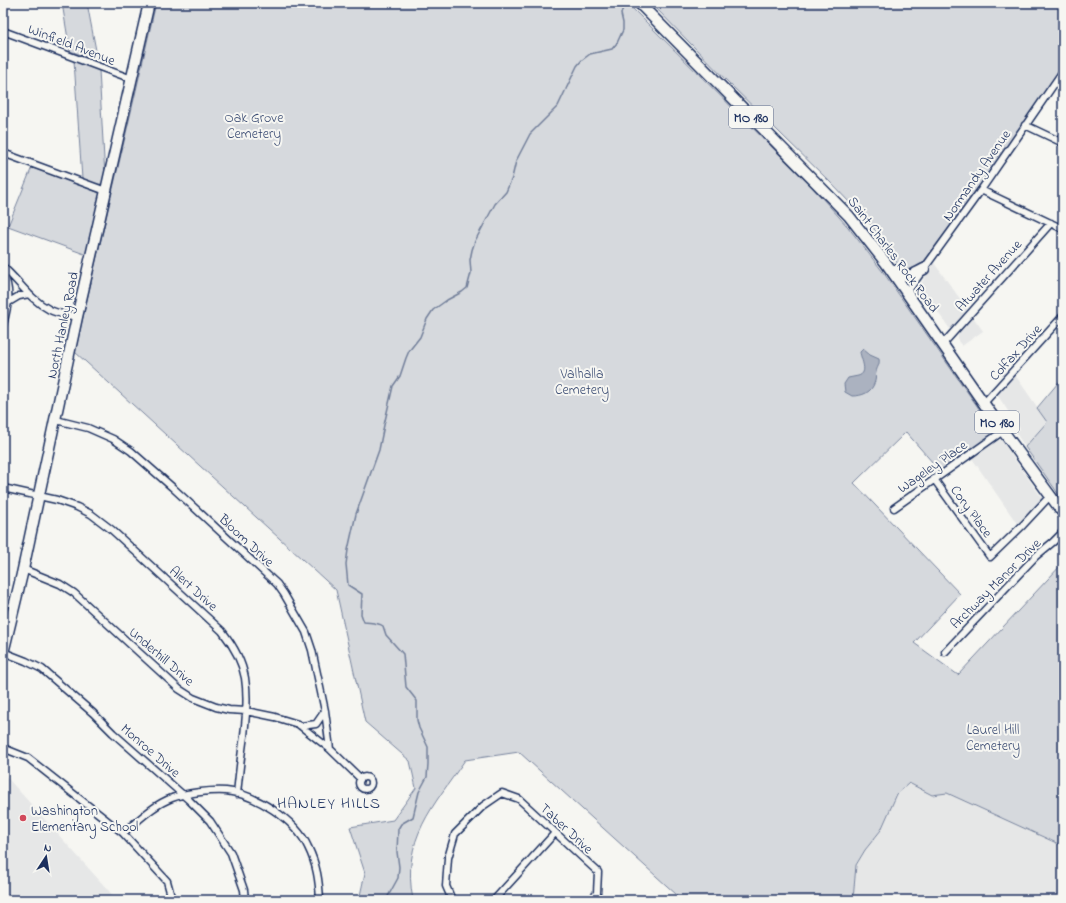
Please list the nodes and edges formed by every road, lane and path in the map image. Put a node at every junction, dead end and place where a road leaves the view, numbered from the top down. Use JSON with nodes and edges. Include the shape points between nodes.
{"nodes":[{"id":1,"x":149,"y":3,"type":"edge"},
{"id":2,"x":639,"y":3,"type":"edge"},
{"id":3,"x":3,"y":31,"type":"edge"},
{"id":4,"x":1063,"y":71,"type":"edge"},
{"id":5,"x":132,"y":79,"type":"junction"},
{"id":6,"x":1025,"y":125,"type":"junction"},
{"id":7,"x":1063,"y":143,"type":"edge"},
{"id":8,"x":3,"y":153,"type":"edge"},
{"id":9,"x":981,"y":190,"type":"junction"},
{"id":10,"x":106,"y":191,"type":"junction"},
{"id":11,"x":1051,"y":223,"type":"junction"},
{"id":12,"x":1063,"y":229,"type":"edge"},
{"id":13,"x":3,"y":267,"type":"edge"},
{"id":14,"x":890,"y":268,"type":"junction"},
{"id":15,"x":924,"y":269,"type":"junction"},
{"id":16,"x":3,"y":273,"type":"edge"},
{"id":17,"x":907,"y":292,"type":"junction"},
{"id":18,"x":29,"y":294,"type":"junction"},
{"id":19,"x":9,"y":302,"type":"junction"},
{"id":20,"x":1063,"y":316,"type":"edge"},
{"id":21,"x":77,"y":317,"type":"junction"},
{"id":22,"x":3,"y":325,"type":"edge"},
{"id":23,"x":943,"y":344,"type":"junction"},
{"id":24,"x":984,"y":403,"type":"junction"},
{"id":25,"x":56,"y":420,"type":"junction"},
{"id":26,"x":1003,"y":431,"type":"junction"},
{"id":27,"x":934,"y":479,"type":"junction"},
{"id":28,"x":3,"y":488,"type":"edge"},
{"id":29,"x":40,"y":496,"type":"junction"},
{"id":30,"x":1050,"y":496,"type":"junction"},
{"id":31,"x":894,"y":508,"type":"dead end"},
{"id":32,"x":1063,"y":513,"type":"edge"},
{"id":33,"x":1063,"y":532,"type":"edge"},
{"id":34,"x":23,"y":569,"type":"junction"},
{"id":35,"x":3,"y":652,"type":"edge"},
{"id":36,"x":944,"y":652,"type":"dead end"},
{"id":37,"x":246,"y":711,"type":"junction"},
{"id":38,"x":325,"y":712,"type":"junction"},
{"id":39,"x":301,"y":726,"type":"junction"},
{"id":40,"x":3,"y":748,"type":"edge"},
{"id":41,"x":330,"y":749,"type":"junction"},
{"id":42,"x":361,"y":779,"type":"dead end"},
{"id":43,"x":183,"y":794,"type":"junction"},
{"id":44,"x":237,"y":794,"type":"junction"},
{"id":45,"x":123,"y":833,"type":"junction"},
{"id":46,"x":555,"y":833,"type":"junction"},
{"id":47,"x":171,"y":900,"type":"edge"},
{"id":48,"x":245,"y":900,"type":"edge"},
{"id":49,"x":320,"y":900,"type":"edge"},
{"id":50,"x":452,"y":900,"type":"edge"},
{"id":51,"x":494,"y":900,"type":"edge"},
{"id":52,"x":591,"y":900,"type":"edge"}],
"edges":[{"from":1,"to":5,"type":"main road","name":"North Hanley Road"},
{"from":2,"to":14,"type":"main road","name":"Saint Charles Rock Road","number":"MO 180","via":[[849,216]]},
{"from":3,"to":5,"type":"street","name":"Winfield Avenue"},
{"from":4,"to":6,"type":"street","name":"Normandy Avenue"},
{"from":5,"to":10,"type":"main road","name":"North Hanley Road"},
{"from":6,"to":7,"type":"street"},
{"from":6,"to":9,"type":"street","name":"Normandy Avenue"},
{"from":8,"to":10,"type":"street"},
{"from":9,"to":11,"type":"street"},
{"from":9,"to":15,"type":"street","name":"Normandy Avenue"},
{"from":10,"to":21,"type":"main road","name":"North Hanley Road"},
{"from":11,"to":12,"type":"street"},
{"from":11,"to":23,"type":"street","name":"Atwater Avenue"},
{"from":13,"to":18,"type":"street"},
{"from":14,"to":15,"type":"main road","via":[[904,275],[912,275]]},
{"from":14,"to":17,"type":"main road","name":"Saint Charles Rock Road","number":"MO 180"},
{"from":15,"to":17,"type":"street","name":"Normandy Avenue"},
{"from":16,"to":19,"type":"street"},
{"from":17,"to":23,"type":"main road","name":"Saint Charles Rock Road","number":"MO 180"},
{"from":18,"to":19,"type":"street"},
{"from":18,"to":21,"type":"street","via":[[50,310]]},
{"from":19,"to":22,"type":"street"},
{"from":20,"to":24,"type":"street","name":"Colfax Drive"},
{"from":21,"to":25,"type":"main road","name":"North Hanley Road"},
{"from":23,"to":24,"type":"main road","name":"Saint Charles Rock Road","number":"MO 180"},
{"from":24,"to":26,"type":"main road","name":"Saint Charles Rock Road","number":"MO 180"},
{"from":25,"to":29,"type":"main road","name":"North Hanley Road"},
{"from":25,"to":38,"type":"street","name":"Bloom Drive","via":[[88,428],[113,439],[131,451],[277,584],[306,632]]},
{"from":26,"to":27,"type":"street","name":"Wageley Place"},
{"from":26,"to":30,"type":"main road","name":"Saint Charles Rock Road","number":"MO 180"},
{"from":27,"to":30,"type":"street","name":"Cory Place","via":[[990,557]]},
{"from":27,"to":31,"type":"street","name":"Wageley Place"},
{"from":28,"to":29,"type":"street","name":"Alert Drive"},
{"from":29,"to":34,"type":"main road","name":"North Hanley Road"},
{"from":29,"to":37,"type":"street","name":"Alert Drive","via":[[69,503],[104,522],[222,632],[234,650],[245,677]]},
{"from":30,"to":32,"type":"main road","name":"Saint Charles Rock Road","number":"MO 180"},
{"from":33,"to":36,"type":"street","name":"Archway Manor Drive","via":[[1036,556]]},
{"from":34,"to":35,"type":"main road","name":"North Hanley Road"},
{"from":34,"to":37,"type":"street","name":"Underhill Drive","via":[[60,584],[74,593],[193,698],[216,707]]},
{"from":35,"to":43,"type":"street","name":"Monroe Drive","via":[[42,669]]},
{"from":37,"to":39,"type":"street","name":"Underhill Drive"},
{"from":37,"to":44,"type":"street","name":"Alert Drive"},
{"from":38,"to":39,"type":"street","via":[[316,724]]},
{"from":38,"to":41,"type":"street","name":"Bloom Drive"},
{"from":39,"to":41,"type":"street","name":"Underhill Drive"},
{"from":40,"to":45,"type":"street","via":[[28,758]]},
{"from":41,"to":42,"type":"street","name":"Underhill Drive"},
{"from":43,"to":44,"type":"street","via":[[225,791]]},
{"from":43,"to":45,"type":"street","via":[[160,803]]},
{"from":43,"to":48,"type":"street","name":"Monroe Drive","via":[[210,821],[231,853]]},
{"from":44,"to":49,"type":"street","via":[[278,813],[295,828],[308,846],[318,875]]},
{"from":45,"to":47,"type":"street","via":[[167,881]]},
{"from":46,"to":50,"type":"street","name":"Taber Drive","via":[[519,799],[502,793],[483,806],[455,834],[448,858],[446,886]]},
{"from":46,"to":51,"type":"street"},
{"from":46,"to":52,"type":"street","name":"Taber Drive","via":[[598,872],[597,893]]}]}
